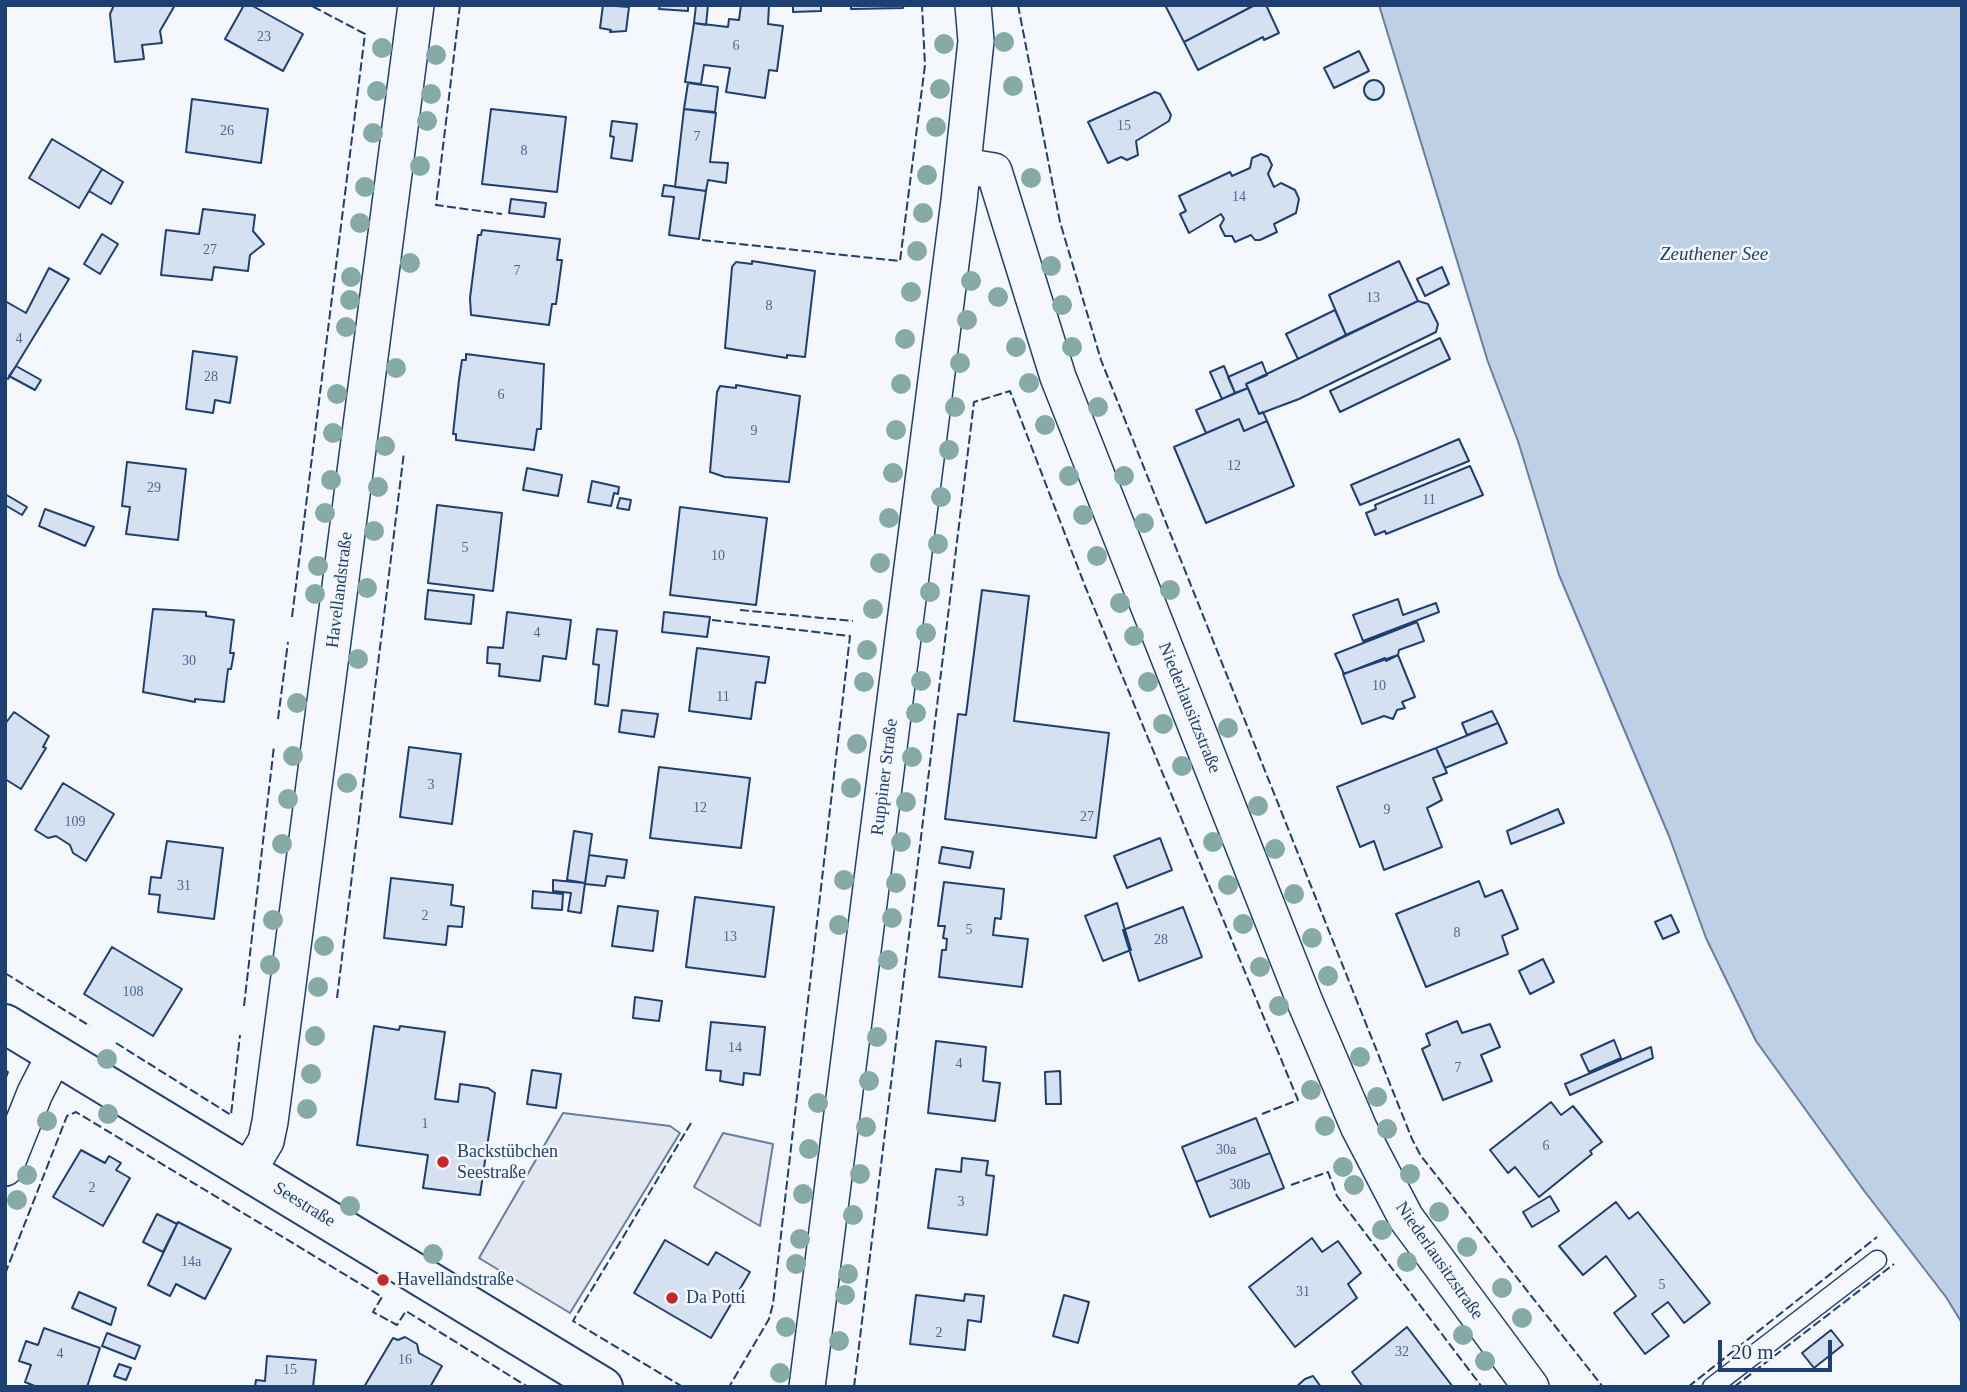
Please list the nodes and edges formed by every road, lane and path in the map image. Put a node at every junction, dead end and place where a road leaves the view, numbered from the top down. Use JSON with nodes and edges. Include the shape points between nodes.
{"nodes":[{"id":1,"x":416,"y":5,"type":"edge"},
{"id":2,"x":974,"y":5,"type":"edge"},
{"id":3,"x":963,"y":166,"type":"junction"},
{"id":4,"x":5,"y":1024,"type":"edge"},
{"id":5,"x":55,"y":1054,"type":"junction"},
{"id":6,"x":5,"y":1168,"type":"edge"},
{"id":7,"x":248,"y":1171,"type":"junction"},
{"id":8,"x":1877,"y":1260,"type":"dead end"},
{"id":9,"x":603,"y":1387,"type":"edge"},
{"id":10,"x":807,"y":1387,"type":"edge"},
{"id":11,"x":1531,"y":1387,"type":"edge"},
{"id":12,"x":1712,"y":1387,"type":"edge"}],
"edges":[{"from":1,"to":7,"type":"street","name":"Havellandstraße","via":[[270,1122],[266,1141]]},
{"from":2,"to":3,"type":"street","via":[[976,41]]},
{"from":3,"to":10,"type":"street","name":"Ruppiner Straße"},
{"from":3,"to":11,"type":"street","name":"Niederlausitzstraße","via":[[994,171],[1058,377],[1359,1128],[1406,1218]]},
{"from":4,"to":5,"type":"main road","name":"Seestraße"},
{"from":5,"to":6,"type":"street"},
{"from":5,"to":7,"type":"main road","name":"Seestraße"},
{"from":7,"to":9,"type":"main road","name":"Seestraße"},
{"from":8,"to":12,"type":"lane"}]}
